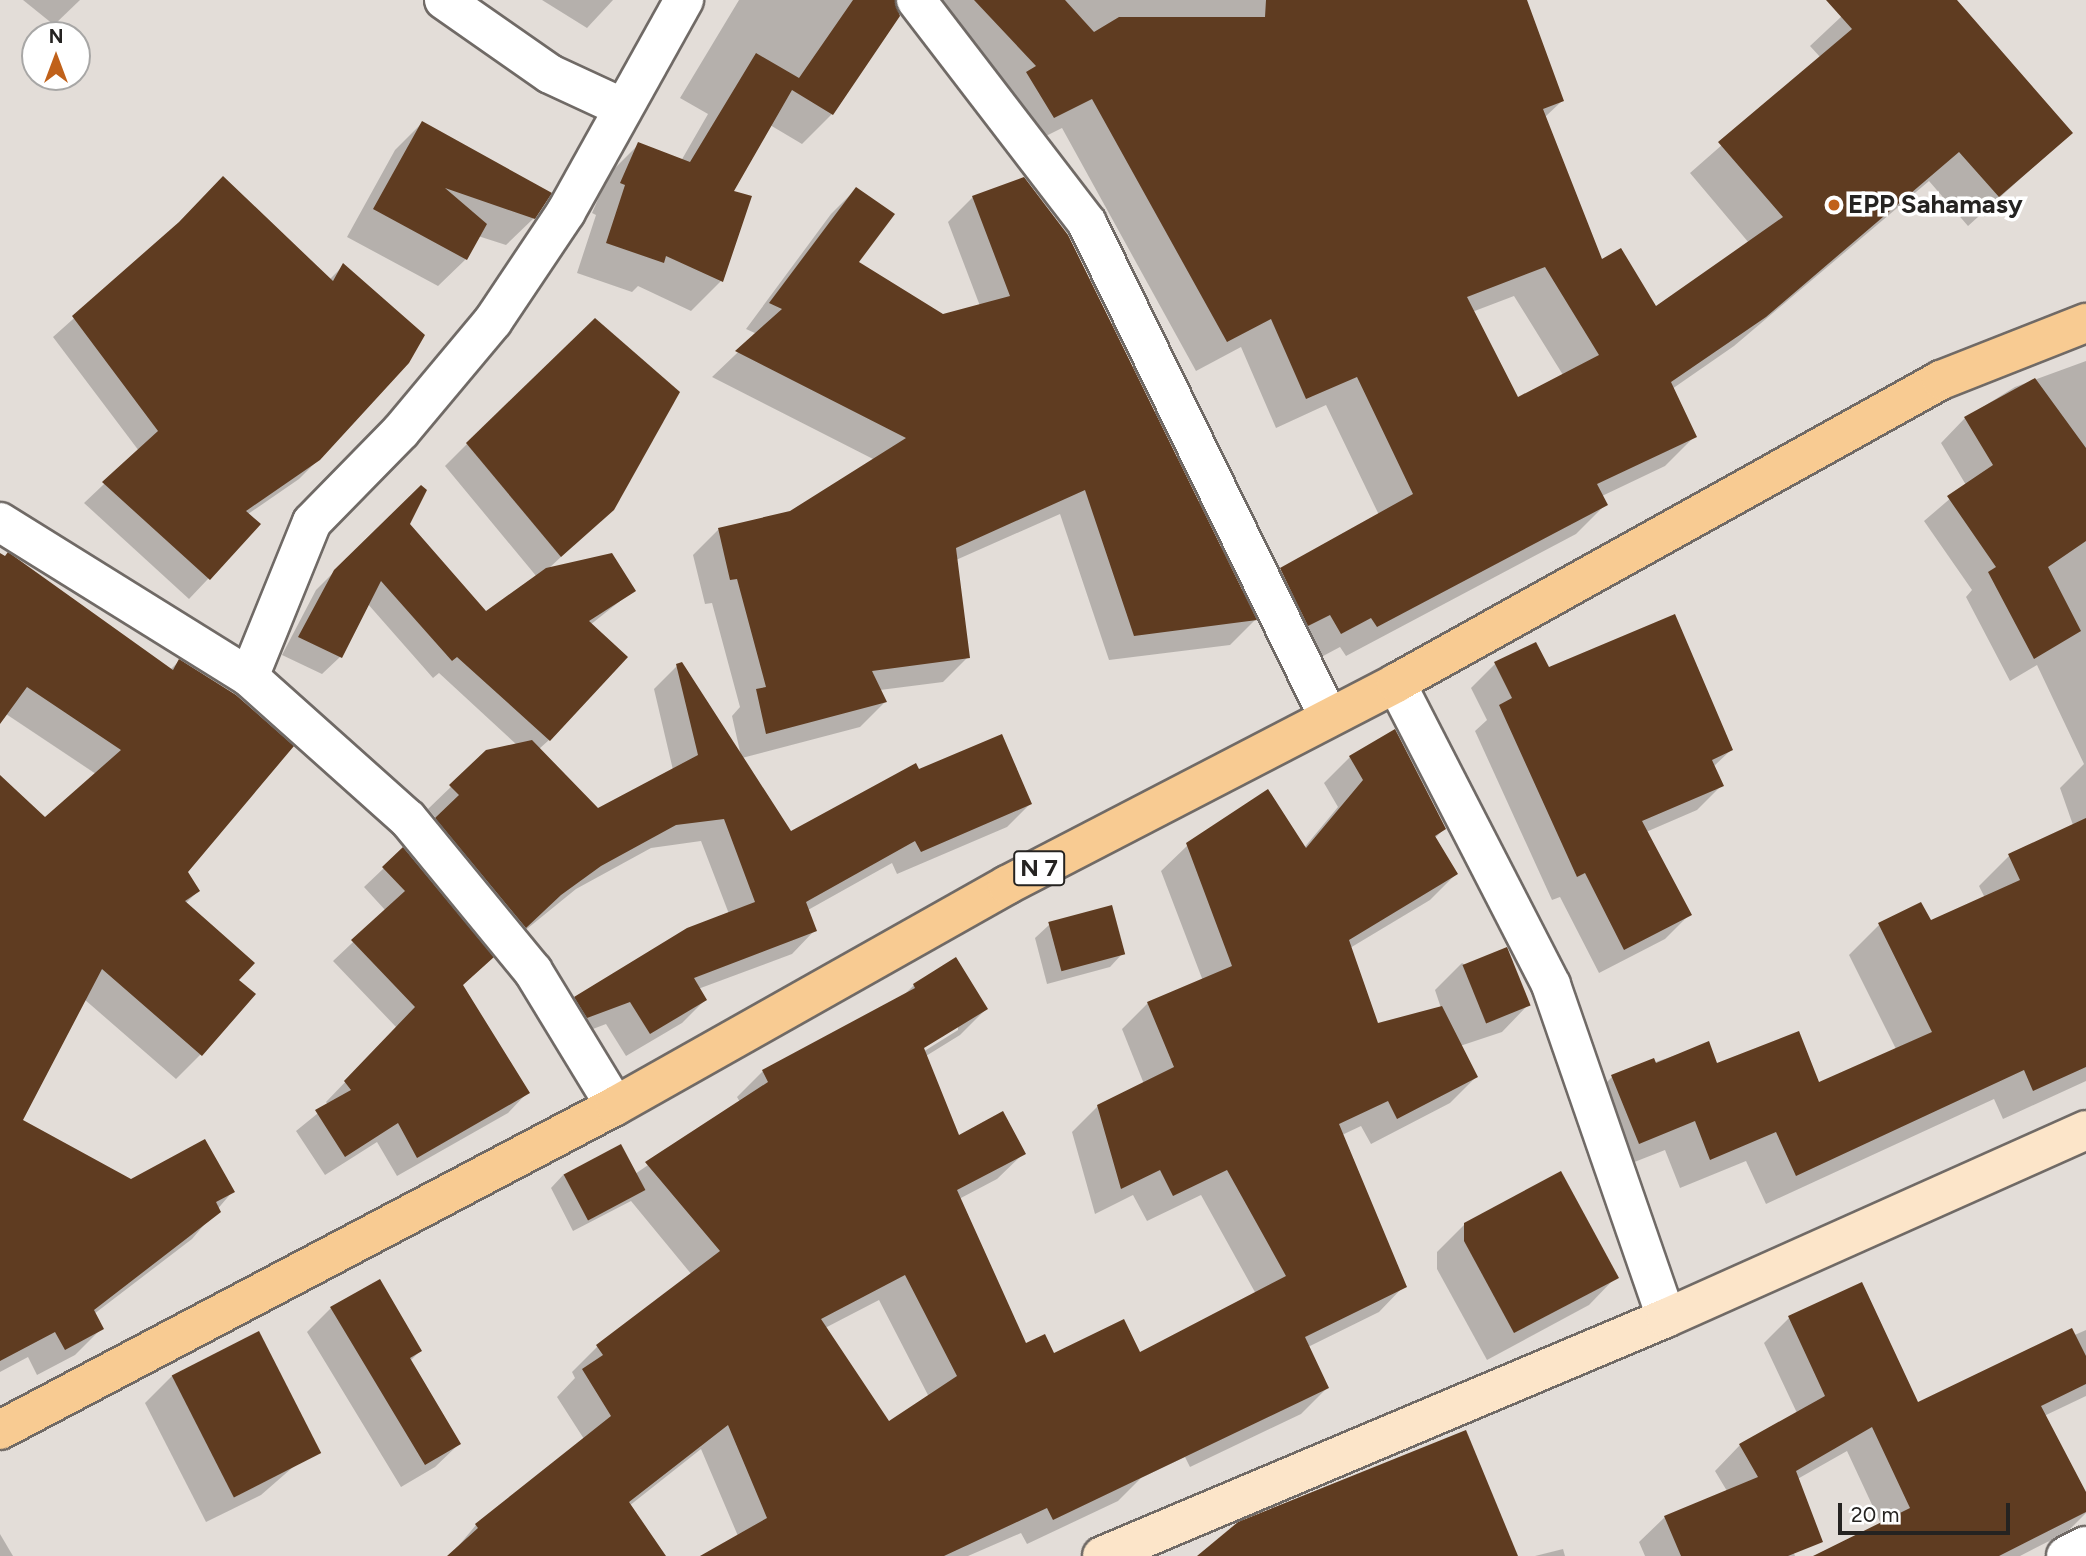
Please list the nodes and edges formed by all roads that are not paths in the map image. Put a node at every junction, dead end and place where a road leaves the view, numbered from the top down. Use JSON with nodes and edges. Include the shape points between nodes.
{"nodes":[{"id":1,"x":444,"y":0,"type":"edge"},
{"id":2,"x":684,"y":0,"type":"edge"},
{"id":3,"x":916,"y":0,"type":"edge"},
{"id":4,"x":621,"y":107,"type":"junction"},
{"id":5,"x":2086,"y":323,"type":"edge"},
{"id":6,"x":0,"y":522,"type":"edge"},
{"id":7,"x":249,"y":677,"type":"junction"},
{"id":8,"x":1396,"y":683,"type":"junction"},
{"id":9,"x":1328,"y":716,"type":"junction"},
{"id":10,"x":615,"y":1106,"type":"junction"},
{"id":11,"x":2086,"y":1130,"type":"edge"},
{"id":12,"x":1666,"y":1318,"type":"junction"},
{"id":13,"x":0,"y":1430,"type":"edge"},
{"id":14,"x":2086,"y":1546,"type":"edge"},
{"id":15,"x":1102,"y":1556,"type":"edge"},
{"id":16,"x":2066,"y":1556,"type":"edge"}],
"edges":[{"from":1,"to":4,"type":"street","via":[[550,74]]},
{"from":2,"to":4,"type":"street"},
{"from":3,"to":9,"type":"street","via":[[1087,223]]},
{"from":4,"to":7,"type":"street","via":[[566,212],[493,321],[401,431],[312,522]]},
{"from":5,"to":8,"type":"main road","number":"N 7","via":[[1941,380]]},
{"from":6,"to":7,"type":"street"},
{"from":7,"to":10,"type":"street","via":[[408,819],[533,971]]},
{"from":8,"to":9,"type":"main road","number":"N 7"},
{"from":8,"to":12,"type":"street","via":[[1552,985]]},
{"from":9,"to":10,"type":"main road","number":"N 7","via":[[1007,885]]},
{"from":10,"to":13,"type":"main road","number":"N 7"},
{"from":11,"to":12,"type":"street"},
{"from":12,"to":15,"type":"street"},
{"from":14,"to":16,"type":"street"}]}
